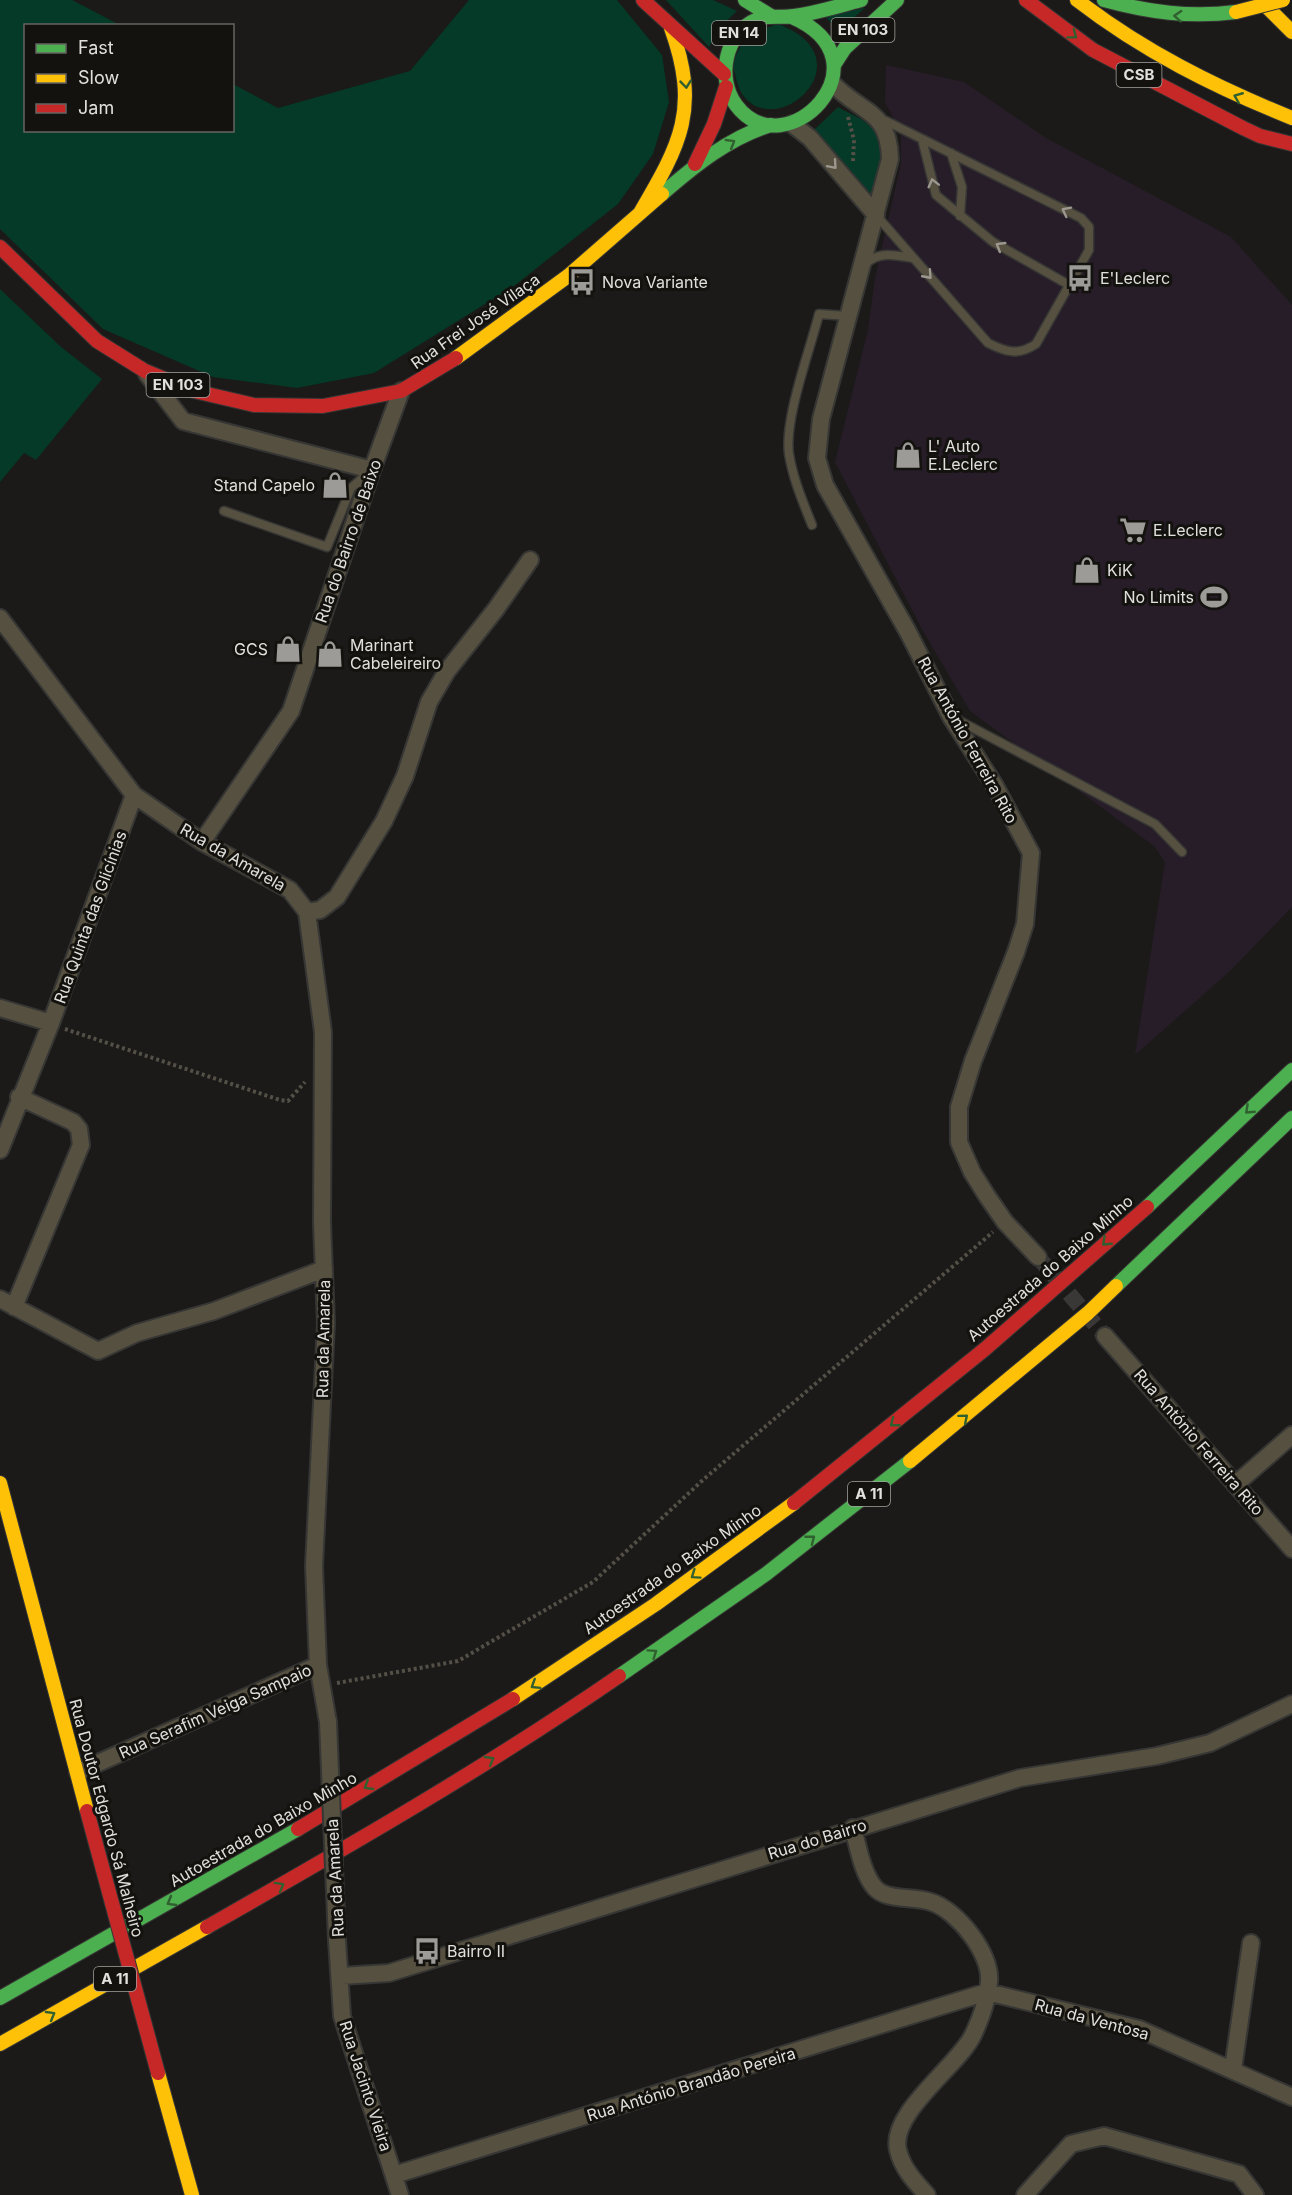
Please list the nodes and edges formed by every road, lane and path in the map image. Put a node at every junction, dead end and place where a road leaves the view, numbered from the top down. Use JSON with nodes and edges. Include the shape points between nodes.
{"nodes":[{"id":1,"x":644,"y":0,"type":"edge"},
{"id":2,"x":745,"y":0,"type":"edge"},
{"id":3,"x":861,"y":0,"type":"edge"},
{"id":4,"x":897,"y":0,"type":"edge"},
{"id":5,"x":1026,"y":0,"type":"edge"},
{"id":6,"x":1077,"y":0,"type":"edge"},
{"id":7,"x":1104,"y":0,"type":"edge"},
{"id":8,"x":1260,"y":0,"type":"edge"},
{"id":9,"x":1283,"y":0,"type":"edge"},
{"id":10,"x":771,"y":16,"type":"junction"},
{"id":11,"x":792,"y":17,"type":"junction"},
{"id":12,"x":671,"y":28,"type":"junction"},
{"id":13,"x":1292,"y":32,"type":"edge"},
{"id":14,"x":834,"y":65,"type":"junction"},
{"id":15,"x":725,"y":80,"type":"junction"},
{"id":16,"x":833,"y":84,"type":"junction"},
{"id":17,"x":849,"y":113,"type":"dead end"},
{"id":18,"x":878,"y":117,"type":"junction"},
{"id":19,"x":1292,"y":118,"type":"edge"},
{"id":20,"x":792,"y":124,"type":"junction"},
{"id":21,"x":771,"y":125,"type":"junction"},
{"id":22,"x":1260,"y":136,"type":"junction"},
{"id":23,"x":922,"y":139,"type":"junction"},
{"id":24,"x":1292,"y":144,"type":"edge"},
{"id":25,"x":951,"y":153,"type":"junction"},
{"id":26,"x":1292,"y":155,"type":"edge"},
{"id":27,"x":693,"y":167,"type":"junction"},
{"id":28,"x":850,"y":168,"type":"dead end"},
{"id":29,"x":640,"y":213,"type":"junction"},
{"id":30,"x":876,"y":215,"type":"junction"},
{"id":31,"x":960,"y":216,"type":"junction"},
{"id":32,"x":0,"y":247,"type":"edge"},
{"id":33,"x":912,"y":258,"type":"junction"},
{"id":34,"x":860,"y":272,"type":"junction"},
{"id":35,"x":1069,"y":285,"type":"junction"},
{"id":36,"x":848,"y":316,"type":"junction"},
{"id":37,"x":145,"y":371,"type":"junction"},
{"id":38,"x":401,"y":392,"type":"junction"},
{"id":39,"x":372,"y":470,"type":"junction"},
{"id":40,"x":224,"y":512,"type":"dead end"},
{"id":41,"x":812,"y":525,"type":"dead end"},
{"id":42,"x":530,"y":560,"type":"dead end"},
{"id":43,"x":0,"y":618,"type":"edge"},
{"id":44,"x":951,"y":717,"type":"junction"},
{"id":45,"x":134,"y":795,"type":"junction"},
{"id":46,"x":202,"y":842,"type":"junction"},
{"id":47,"x":1182,"y":852,"type":"dead end"},
{"id":48,"x":307,"y":912,"type":"junction"},
{"id":49,"x":0,"y":1008,"type":"edge"},
{"id":50,"x":51,"y":1023,"type":"junction"},
{"id":51,"x":1292,"y":1070,"type":"edge"},
{"id":52,"x":323,"y":1074,"type":"junction"},
{"id":53,"x":19,"y":1097,"type":"junction"},
{"id":54,"x":1292,"y":1119,"type":"edge"},
{"id":55,"x":0,"y":1150,"type":"edge"},
{"id":56,"x":1005,"y":1222,"type":"junction"},
{"id":57,"x":1038,"y":1257,"type":"tunnel mouth"},
{"id":58,"x":324,"y":1269,"type":"junction"},
{"id":59,"x":7,"y":1303,"type":"edge"},
{"id":60,"x":1105,"y":1336,"type":"tunnel mouth"},
{"id":61,"x":1292,"y":1435,"type":"edge"},
{"id":62,"x":0,"y":1483,"type":"edge"},
{"id":63,"x":1236,"y":1484,"type":"junction"},
{"id":64,"x":1292,"y":1549,"type":"edge"},
{"id":65,"x":318,"y":1665,"type":"junction"},
{"id":66,"x":321,"y":1685,"type":"junction"},
{"id":67,"x":1292,"y":1704,"type":"edge"},
{"id":68,"x":78,"y":1772,"type":"junction"},
{"id":69,"x":853,"y":1828,"type":"junction"},
{"id":70,"x":1251,"y":1943,"type":"dead end"},
{"id":71,"x":341,"y":1976,"type":"junction"},
{"id":72,"x":987,"y":1992,"type":"junction"},
{"id":73,"x":0,"y":1998,"type":"edge"},
{"id":74,"x":0,"y":2044,"type":"edge"},
{"id":75,"x":1233,"y":2069,"type":"junction"},
{"id":76,"x":1292,"y":2097,"type":"edge"},
{"id":77,"x":394,"y":2175,"type":"junction"},
{"id":78,"x":192,"y":2195,"type":"edge"},
{"id":79,"x":400,"y":2195,"type":"edge"},
{"id":80,"x":927,"y":2195,"type":"edge"},
{"id":81,"x":1025,"y":2195,"type":"edge"},
{"id":82,"x":1255,"y":2195,"type":"edge"}],
"edges":[{"from":1,"to":12,"type":"main road"},
{"from":2,"to":10,"type":"main road"},
{"from":3,"to":11,"type":"main road","name":"Rua Frei José Vilaça","number":"EN 103"},
{"from":4,"to":14,"type":"main road","number":"EN 103","via":[[845,48]]},
{"from":5,"to":22,"type":"main road","number":"CSB","one_way":true,"via":[[1093,50]]},
{"from":19,"to":6,"type":"main road","number":"CSB","one_way":true,"via":[[1217,88],[1157,56]]},
{"from":9,"to":7,"type":"main road","one_way":true,"bridge":true,"via":[[1207,17],[1169,15]]},
{"from":8,"to":13,"type":"main road"},
{"from":10,"to":11,"type":"main road","name":"Rua Frei José Vilaça","number":"EN 14"},
{"from":10,"to":15,"type":"main road","name":"Rua Frei José Vilaça","number":"EN 14","via":[[742,30],[729,50]]},
{"from":11,"to":14,"type":"main road","name":"Rua Frei José Vilaça","via":[[812,26],[827,43]]},
{"from":12,"to":15,"type":"main road"},
{"from":12,"to":29,"type":"main road","one_way":true,"via":[[685,68],[687,113],[675,152]]},
{"from":14,"to":16,"type":"main road","number":"EN 103"},
{"from":15,"to":21,"type":"main road","name":"Rua Frei José Vilaça","number":"EN 103","via":[[736,105],[752,118]]},
{"from":15,"to":27,"type":"main road","name":"Rua Frei José Vilaça","number":"EN 103","via":[[714,124]]},
{"from":16,"to":18,"type":"street","via":[[855,104]]},
{"from":16,"to":20,"type":"main road","name":"Rua Frei José Vilaça","number":"EN 103","via":[[824,102],[810,116]]},
{"from":17,"to":28,"type":"path","via":[[855,157]]},
{"from":18,"to":23,"type":"lane"},
{"from":18,"to":30,"type":"street","name":"Rua António Ferreira Rito","via":[[890,139],[890,159]]},
{"from":20,"to":21,"type":"main road","name":"Rua Frei José Vilaça","number":"EN 103"},
{"from":20,"to":30,"type":"street","one_way":true,"via":[[810,138]]},
{"from":27,"to":21,"type":"main road","name":"Rua Frei José Vilaça","number":"EN 103","one_way":true,"via":[[751,131]]},
{"from":22,"to":24,"type":"main road","number":"CSB"},
{"from":22,"to":26,"type":"main road"},
{"from":23,"to":25,"type":"lane"},
{"from":31,"to":23,"type":"lane","one_way":true,"via":[[936,195]]},
{"from":25,"to":31,"type":"lane","via":[[962,187]]},
{"from":35,"to":25,"type":"lane","one_way":true,"via":[[1089,250],[1089,226],[1081,218]]},
{"from":27,"to":29,"type":"main road","name":"Rua Frei José Vilaça","number":"EN 103"},
{"from":29,"to":38,"type":"main road","name":"Rua Frei José Vilaça","number":"EN 103","via":[[568,276],[458,357]]},
{"from":30,"to":33,"type":"lane"},
{"from":30,"to":34,"type":"street","name":"Rua António Ferreira Rito"},
{"from":35,"to":31,"type":"lane","one_way":true,"via":[[993,242]]},
{"from":32,"to":37,"type":"main road","name":"Rua Frei José Vilaça","number":"EN 103","via":[[97,341]]},
{"from":33,"to":34,"type":"lane","via":[[872,258]]},
{"from":33,"to":35,"type":"lane","one_way":true,"via":[[988,343],[1006,352],[1025,351],[1036,344]]},
{"from":34,"to":36,"type":"street","name":"Rua António Ferreira Rito"},
{"from":36,"to":41,"type":"lane","via":[[819,314],[791,421],[789,452]]},
{"from":36,"to":44,"type":"street","name":"Rua António Ferreira Rito","via":[[821,419],[817,458],[825,485]]},
{"from":37,"to":38,"type":"main road","name":"Rua Frei José Vilaça","number":"EN 103","via":[[194,392],[254,405],[323,406]]},
{"from":37,"to":39,"type":"street","via":[[183,422]]},
{"from":38,"to":39,"type":"street","name":"Rua do Bairro de Baixo"},
{"from":39,"to":40,"type":"lane","via":[[351,488],[327,547]]},
{"from":39,"to":46,"type":"street","name":"Rua do Bairro de Baixo","via":[[291,711]]},
{"from":42,"to":48,"type":"street","via":[[447,670],[429,702],[405,776],[384,821],[337,897],[320,910]]},
{"from":43,"to":45,"type":"street","name":"Rua da Amarela"},
{"from":44,"to":47,"type":"lane","via":[[1155,824]]},
{"from":44,"to":56,"type":"street","name":"Rua António Ferreira Rito","via":[[1031,853],[1022,933],[959,1107],[959,1142],[972,1172]]},
{"from":45,"to":46,"type":"street","name":"Rua da Amarela"},
{"from":45,"to":50,"type":"street","name":"Rua Quinta das Glicínias"},
{"from":46,"to":48,"type":"street","name":"Rua da Amarela","via":[[290,890]]},
{"from":48,"to":52,"type":"street","name":"Rua da Amarela","via":[[323,1032]]},
{"from":49,"to":50,"type":"street","name":"Rua Quinta das Glicínias"},
{"from":50,"to":52,"type":"path","via":[[280,1100],[288,1101],[307,1080]]},
{"from":50,"to":53,"type":"street"},
{"from":51,"to":73,"type":"main road","name":"Autoestrada do Baixo Minho","number":"A 11","one_way":true,"via":[[1064,1281],[919,1404],[743,1541],[537,1684],[276,1842]]},
{"from":52,"to":58,"type":"street","name":"Rua da Amarela"},
{"from":53,"to":55,"type":"street"},
{"from":53,"to":59,"type":"street","via":[[73,1122],[79,1129],[81,1144]]},
{"from":74,"to":54,"type":"main road","number":"A 11","one_way":true,"via":[[297,1876],[557,1719],[766,1574],[945,1434],[1088,1313]]},
{"from":56,"to":57,"type":"street","name":"Rua António Ferreira Rito"},
{"from":56,"to":66,"type":"path","via":[[704,1479],[593,1582],[459,1660]]},
{"from":58,"to":59,"type":"street","via":[[214,1311],[137,1333],[98,1351]]},
{"from":58,"to":65,"type":"street","name":"Rua da Amarela","via":[[326,1323],[314,1566]]},
{"from":60,"to":63,"type":"street","name":"Rua António Ferreira Rito"},
{"from":61,"to":63,"type":"street"},
{"from":62,"to":68,"type":"main road","name":"Rua Doutor Edgardo Sá Malheiro"},
{"from":63,"to":64,"type":"street","name":"Rua António Ferreira Rito"},
{"from":65,"to":66,"type":"street","name":"Rua da Amarela"},
{"from":65,"to":68,"type":"street","name":"Rua Serafim Veiga Sampaio"},
{"from":66,"to":71,"type":"street","name":"Rua da Amarela","bridge":true,"via":[[328,1722]]},
{"from":67,"to":69,"type":"street","name":"Rua do Bairro","via":[[1210,1743],[1157,1756],[1020,1778]]},
{"from":68,"to":78,"type":"main road","name":"Rua Doutor Edgardo Sá Malheiro","bridge":true},
{"from":69,"to":71,"type":"street","name":"Rua do Bairro","via":[[389,1973]]},
{"from":69,"to":72,"type":"street","via":[[868,1879],[875,1889],[944,1906],[956,1916],[984,1958],[989,1971]]},
{"from":70,"to":75,"type":"street"},
{"from":71,"to":77,"type":"street","name":"Rua Jacinto Vieira","via":[[342,2016]]},
{"from":72,"to":75,"type":"street","name":"Rua da Ventosa","via":[[1139,2029]]},
{"from":72,"to":77,"type":"street","name":"Rua António Brandão Pereira"},
{"from":72,"to":80,"type":"street","via":[[973,2036],[900,2125],[897,2148],[909,2176]]},
{"from":75,"to":76,"type":"street","name":"Rua da Ventosa"},
{"from":77,"to":79,"type":"street","name":"Rua Jacinto Vieira"},
{"from":81,"to":82,"type":"street","via":[[1071,2144],[1104,2136],[1239,2174]]}]}
